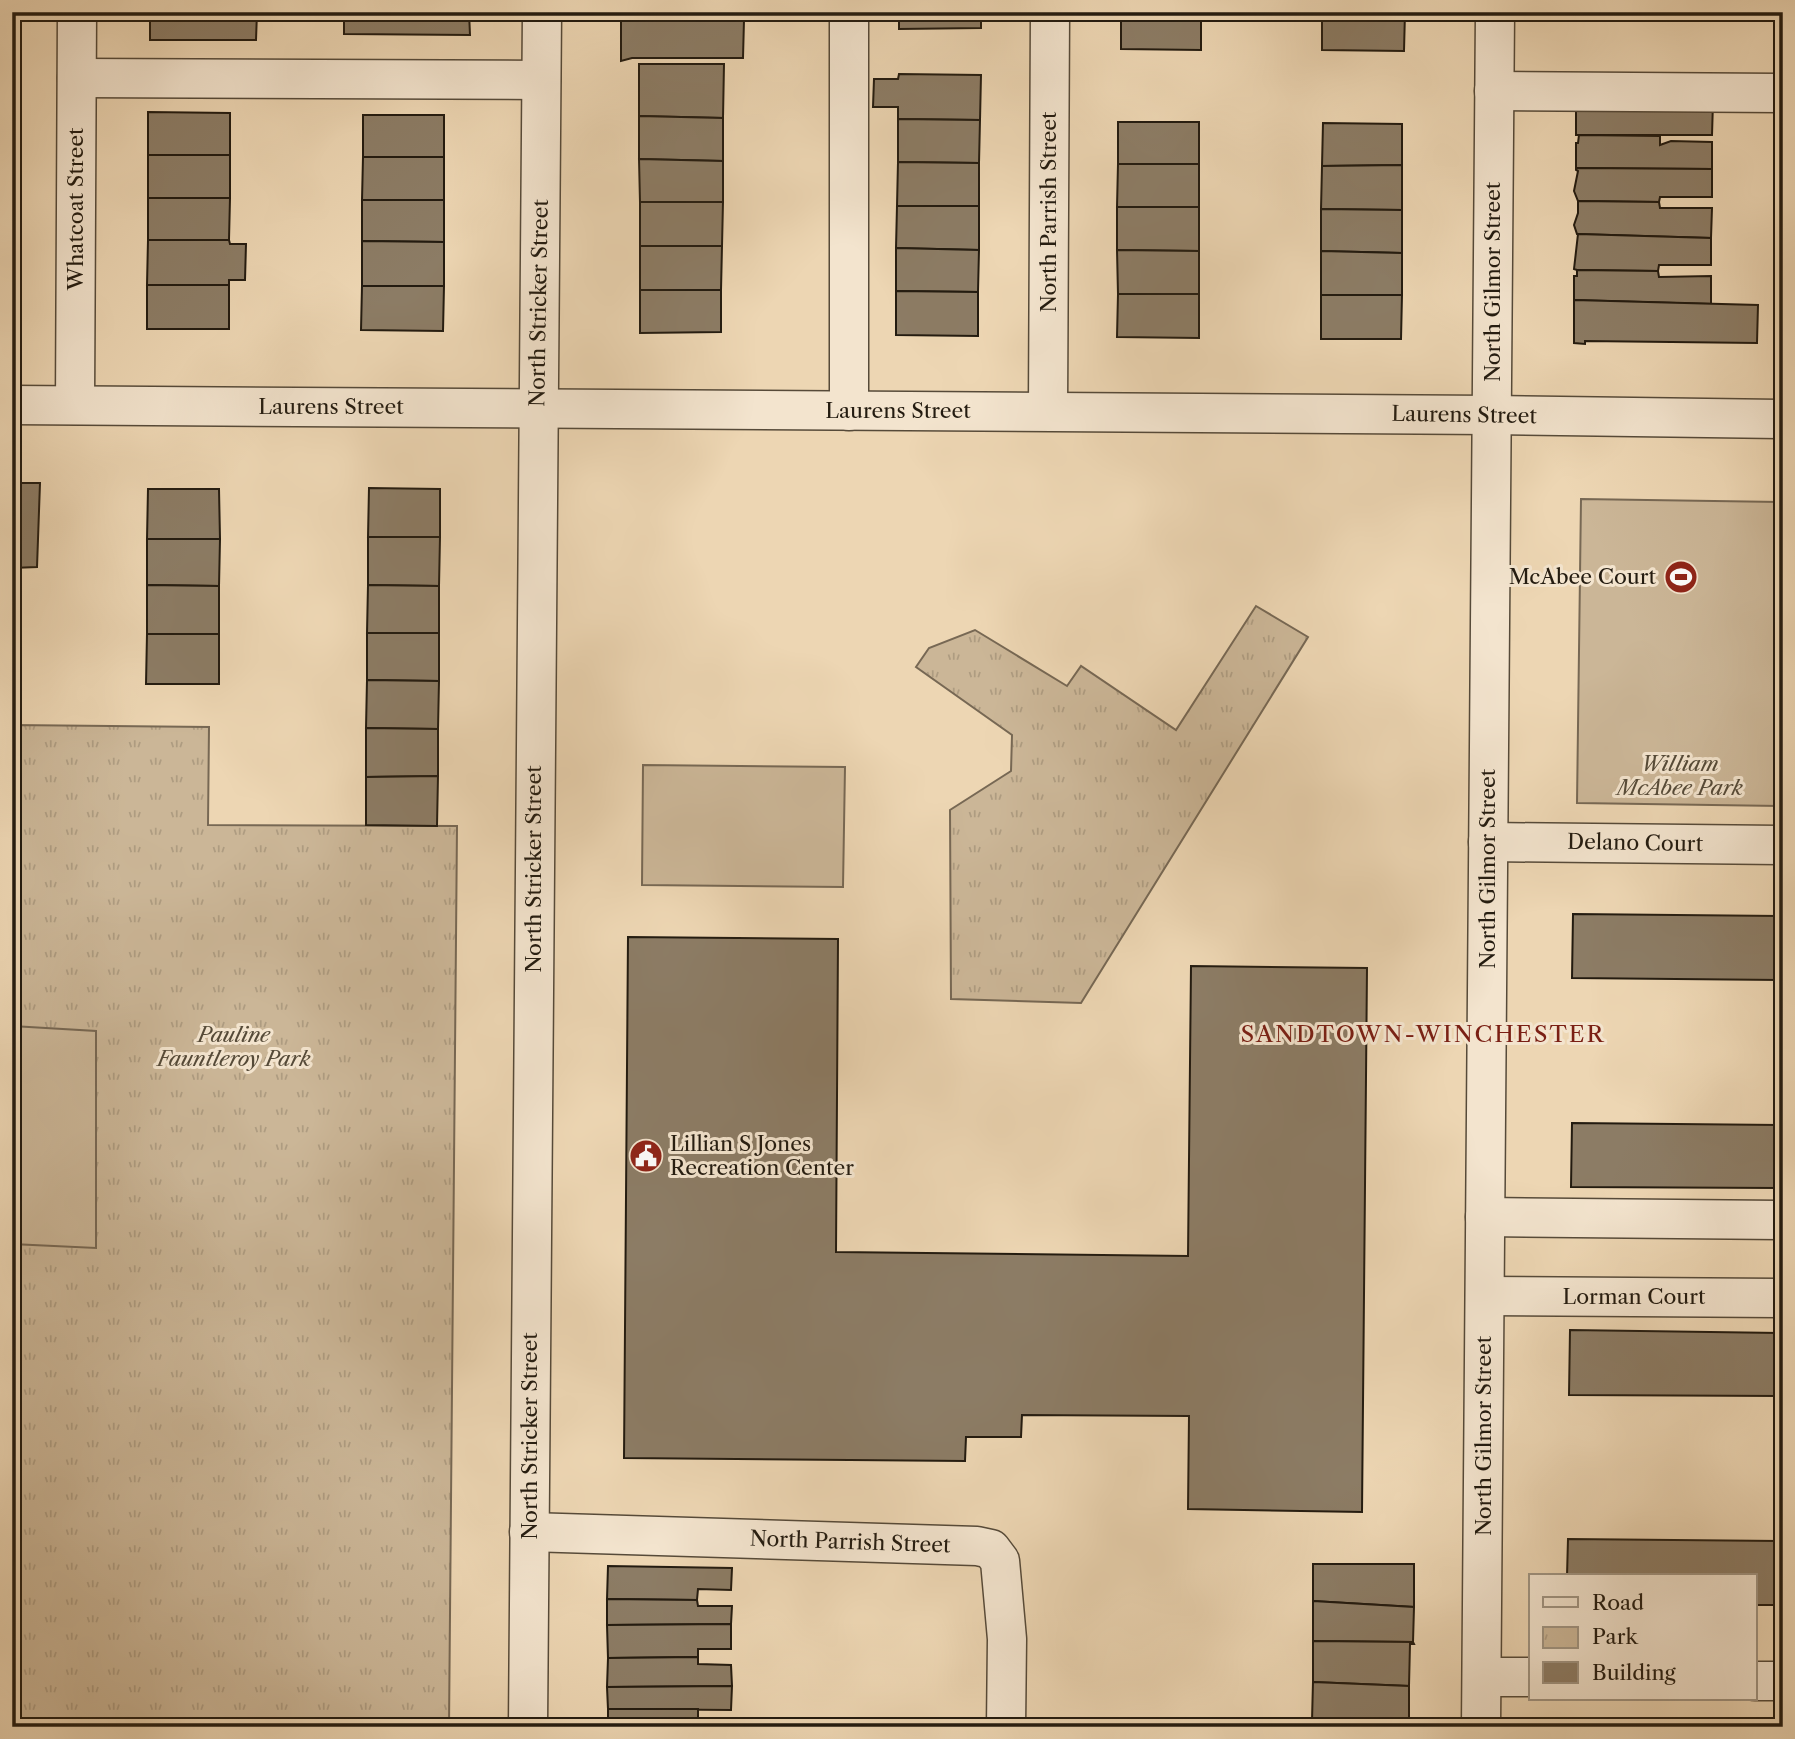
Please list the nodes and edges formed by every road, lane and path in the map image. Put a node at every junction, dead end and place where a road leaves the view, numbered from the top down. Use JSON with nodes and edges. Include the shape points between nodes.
{"nodes":[{"id":1,"x":77,"y":12,"type":"edge"},
{"id":2,"x":542,"y":12,"type":"edge"},
{"id":3,"x":849,"y":12,"type":"edge"},
{"id":4,"x":1050,"y":12,"type":"edge"},
{"id":5,"x":1495,"y":12,"type":"edge"},
{"id":6,"x":77,"y":78,"type":"junction"},
{"id":7,"x":541,"y":80,"type":"junction"},
{"id":8,"x":1494,"y":91,"type":"junction"},
{"id":9,"x":1783,"y":93,"type":"edge"},
{"id":10,"x":12,"y":405,"type":"edge"},
{"id":11,"x":75,"y":405,"type":"junction"},
{"id":12,"x":538,"y":408,"type":"junction"},
{"id":13,"x":849,"y":411,"type":"junction"},
{"id":14,"x":1048,"y":411,"type":"junction"},
{"id":15,"x":1492,"y":415,"type":"junction"},
{"id":16,"x":1783,"y":419,"type":"edge"},
{"id":17,"x":1488,"y":842,"type":"junction"},
{"id":18,"x":1783,"y":845,"type":"edge"},
{"id":19,"x":1485,"y":1217,"type":"junction"},
{"id":20,"x":1783,"y":1220,"type":"edge"},
{"id":21,"x":1485,"y":1296,"type":"junction"},
{"id":22,"x":1783,"y":1298,"type":"edge"},
{"id":23,"x":529,"y":1532,"type":"junction"},
{"id":24,"x":1482,"y":1677,"type":"junction"},
{"id":25,"x":1529,"y":1677,"type":"edge"},
{"id":26,"x":1756,"y":1681,"type":"edge"},
{"id":27,"x":1783,"y":1681,"type":"edge"},
{"id":28,"x":528,"y":1727,"type":"edge"},
{"id":29,"x":1006,"y":1727,"type":"edge"},
{"id":30,"x":1481,"y":1727,"type":"edge"}],
"edges":[{"from":1,"to":6,"type":"street","name":"Whatcoat Street"},
{"from":2,"to":7,"type":"street","name":"North Stricker Street"},
{"from":3,"to":13,"type":"street"},
{"from":4,"to":14,"type":"street","name":"North Parrish Street"},
{"from":5,"to":8,"type":"street","name":"North Gilmor Street"},
{"from":6,"to":7,"type":"street"},
{"from":6,"to":11,"type":"street","name":"Whatcoat Street"},
{"from":7,"to":12,"type":"street","name":"North Stricker Street"},
{"from":8,"to":9,"type":"street"},
{"from":8,"to":15,"type":"street","name":"North Gilmor Street"},
{"from":10,"to":11,"type":"street","name":"Laurens Street"},
{"from":11,"to":12,"type":"street","name":"Laurens Street"},
{"from":12,"to":13,"type":"street","name":"Laurens Street"},
{"from":12,"to":23,"type":"street","name":"North Stricker Street"},
{"from":13,"to":14,"type":"street","name":"Laurens Street"},
{"from":14,"to":15,"type":"street","name":"Laurens Street"},
{"from":15,"to":16,"type":"street","name":"Laurens Street"},
{"from":15,"to":17,"type":"street","name":"North Gilmor Street"},
{"from":17,"to":18,"type":"street","name":"Delano Court"},
{"from":17,"to":19,"type":"street","name":"North Gilmor Street"},
{"from":19,"to":20,"type":"street"},
{"from":19,"to":21,"type":"street","name":"North Gilmor Street"},
{"from":21,"to":22,"type":"street","name":"Lorman Court"},
{"from":21,"to":24,"type":"street","name":"North Gilmor Street"},
{"from":23,"to":28,"type":"street","name":"North Stricker Street"},
{"from":23,"to":29,"type":"street","name":"North Parrish Street","via":[[991,1549],[1000,1562],[1007,1639]]},
{"from":24,"to":25,"type":"street"},
{"from":24,"to":30,"type":"street","name":"North Gilmor Street"},
{"from":26,"to":27,"type":"street"}]}
